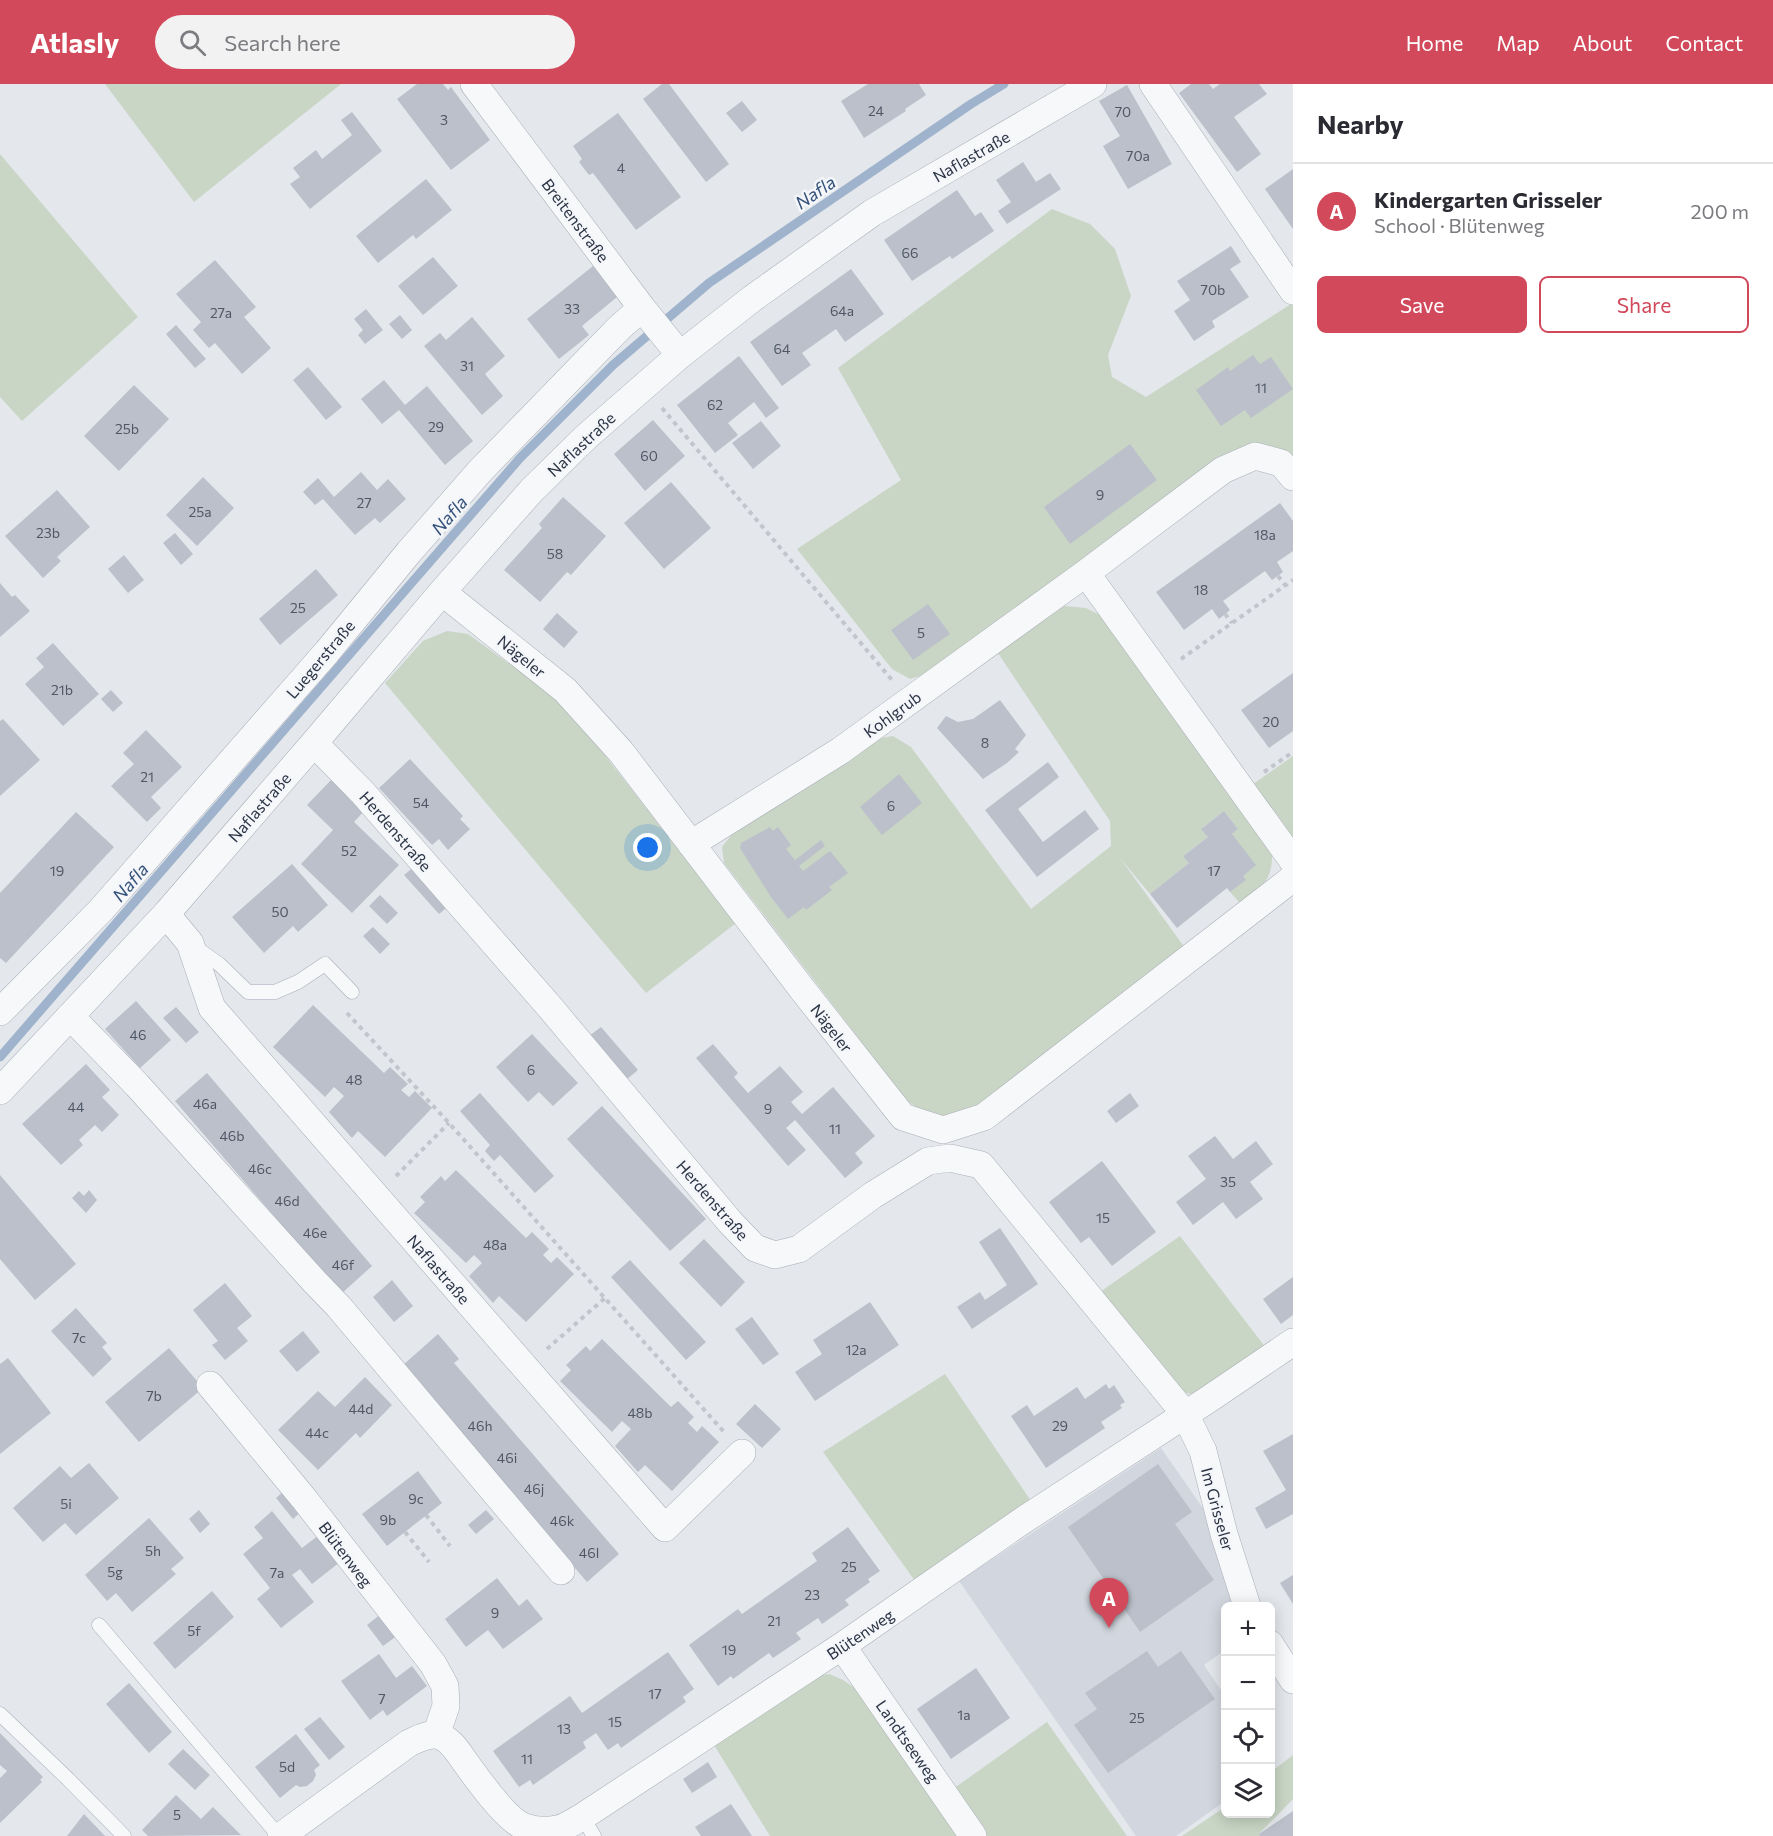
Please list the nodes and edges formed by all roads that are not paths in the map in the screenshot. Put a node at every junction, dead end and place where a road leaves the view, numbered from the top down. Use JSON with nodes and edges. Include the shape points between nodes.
{"nodes":[{"id":1,"x":474,"y":84,"type":"edge"},
{"id":2,"x":1093,"y":84,"type":"edge"},
{"id":3,"x":1153,"y":84,"type":"edge"},
{"id":4,"x":1293,"y":291,"type":"edge"},
{"id":5,"x":661,"y":331,"type":"junction"},
{"id":6,"x":1293,"y":477,"type":"edge"},
{"id":7,"x":1086,"y":573,"type":"junction"},
{"id":8,"x":442,"y":592,"type":"junction"},
{"id":9,"x":314,"y":743,"type":"junction"},
{"id":10,"x":691,"y":844,"type":"junction"},
{"id":11,"x":1293,"y":861,"type":"edge"},
{"id":12,"x":1293,"y":878,"type":"edge"},
{"id":13,"x":166,"y":914,"type":"junction"},
{"id":14,"x":190,"y":943,"type":"junction"},
{"id":15,"x":352,"y":992,"type":"road end"},
{"id":16,"x":0,"y":1012,"type":"edge"},
{"id":17,"x":70,"y":1016,"type":"junction"},
{"id":18,"x":0,"y":1091,"type":"edge"},
{"id":19,"x":1293,"y":1342,"type":"edge"},
{"id":20,"x":210,"y":1385,"type":"dead end"},
{"id":21,"x":1185,"y":1414,"type":"junction"},
{"id":22,"x":742,"y":1453,"type":"road end"},
{"id":23,"x":561,"y":1571,"type":"dead end"},
{"id":24,"x":1246,"y":1602,"type":"edge"},
{"id":25,"x":99,"y":1625,"type":"dead end"},
{"id":26,"x":842,"y":1646,"type":"junction"},
{"id":27,"x":1275,"y":1652,"type":"edge"},
{"id":28,"x":1293,"y":1680,"type":"edge"},
{"id":29,"x":0,"y":1714,"type":"edge"},
{"id":30,"x":436,"y":1736,"type":"junction"},
{"id":31,"x":588,"y":1827,"type":"edge"},
{"id":32,"x":291,"y":1833,"type":"edge"},
{"id":33,"x":124,"y":1836,"type":"edge"},
{"id":34,"x":973,"y":1836,"type":"edge"}],
"edges":[{"from":1,"to":5,"type":"street","name":"Breitenstraße"},
{"from":2,"to":5,"type":"street","name":"Naflastraße","via":[[872,213],[753,298]]},
{"from":3,"to":4,"type":"street"},
{"from":5,"to":8,"type":"street","name":"Naflastraße","via":[[644,386],[532,490]]},
{"from":5,"to":16,"type":"street","name":"Luegerstraße","via":[[620,327],[570,377],[480,471],[101,910]]},
{"from":6,"to":7,"type":"street","name":"Kohlgrub","via":[[1281,463],[1255,456],[1223,470]]},
{"from":7,"to":10,"type":"street","name":"Kohlgrub","via":[[840,752]]},
{"from":7,"to":11,"type":"street"},
{"from":8,"to":9,"type":"street","name":"Naflastraße"},
{"from":8,"to":10,"type":"street","name":"Nägeler","via":[[565,690],[621,752]]},
{"from":9,"to":13,"type":"street","name":"Naflastraße"},
{"from":9,"to":21,"type":"street","name":"Herdenstraße","via":[[548,1005],[755,1248],[775,1255],[799,1249],[928,1161],[950,1158],[981,1165]]},
{"from":10,"to":12,"type":"street","name":"Nägeler","via":[[903,1117],[944,1130],[984,1117]]},
{"from":13,"to":14,"type":"street","name":"Naflastraße"},
{"from":13,"to":17,"type":"street","name":"Naflastraße"},
{"from":14,"to":15,"type":"lane","via":[[248,992],[275,992],[325,964]]},
{"from":14,"to":22,"type":"street","name":"Naflastraße","via":[[212,1008],[665,1528]]},
{"from":17,"to":18,"type":"street","name":"Naflastraße"},
{"from":17,"to":23,"type":"street","via":[[339,1307]]},
{"from":19,"to":21,"type":"street","name":"Blütenweg"},
{"from":20,"to":30,"type":"street","name":"Blütenweg","via":[[433,1664],[445,1686],[446,1706]]},
{"from":21,"to":24,"type":"street","name":"Im Grisseler","via":[[1203,1451]]},
{"from":21,"to":26,"type":"street","name":"Blütenweg"},
{"from":25,"to":32,"type":"lane"},
{"from":26,"to":31,"type":"street","name":"Blütenweg"},
{"from":26,"to":34,"type":"street","name":"Landtseeweg"},
{"from":27,"to":28,"type":"street"},
{"from":29,"to":33,"type":"lane"},
{"from":30,"to":31,"type":"street","name":"Blütenweg","via":[[457,1750],[485,1790],[523,1827]]},
{"from":30,"to":32,"type":"street","via":[[410,1743]]}]}
